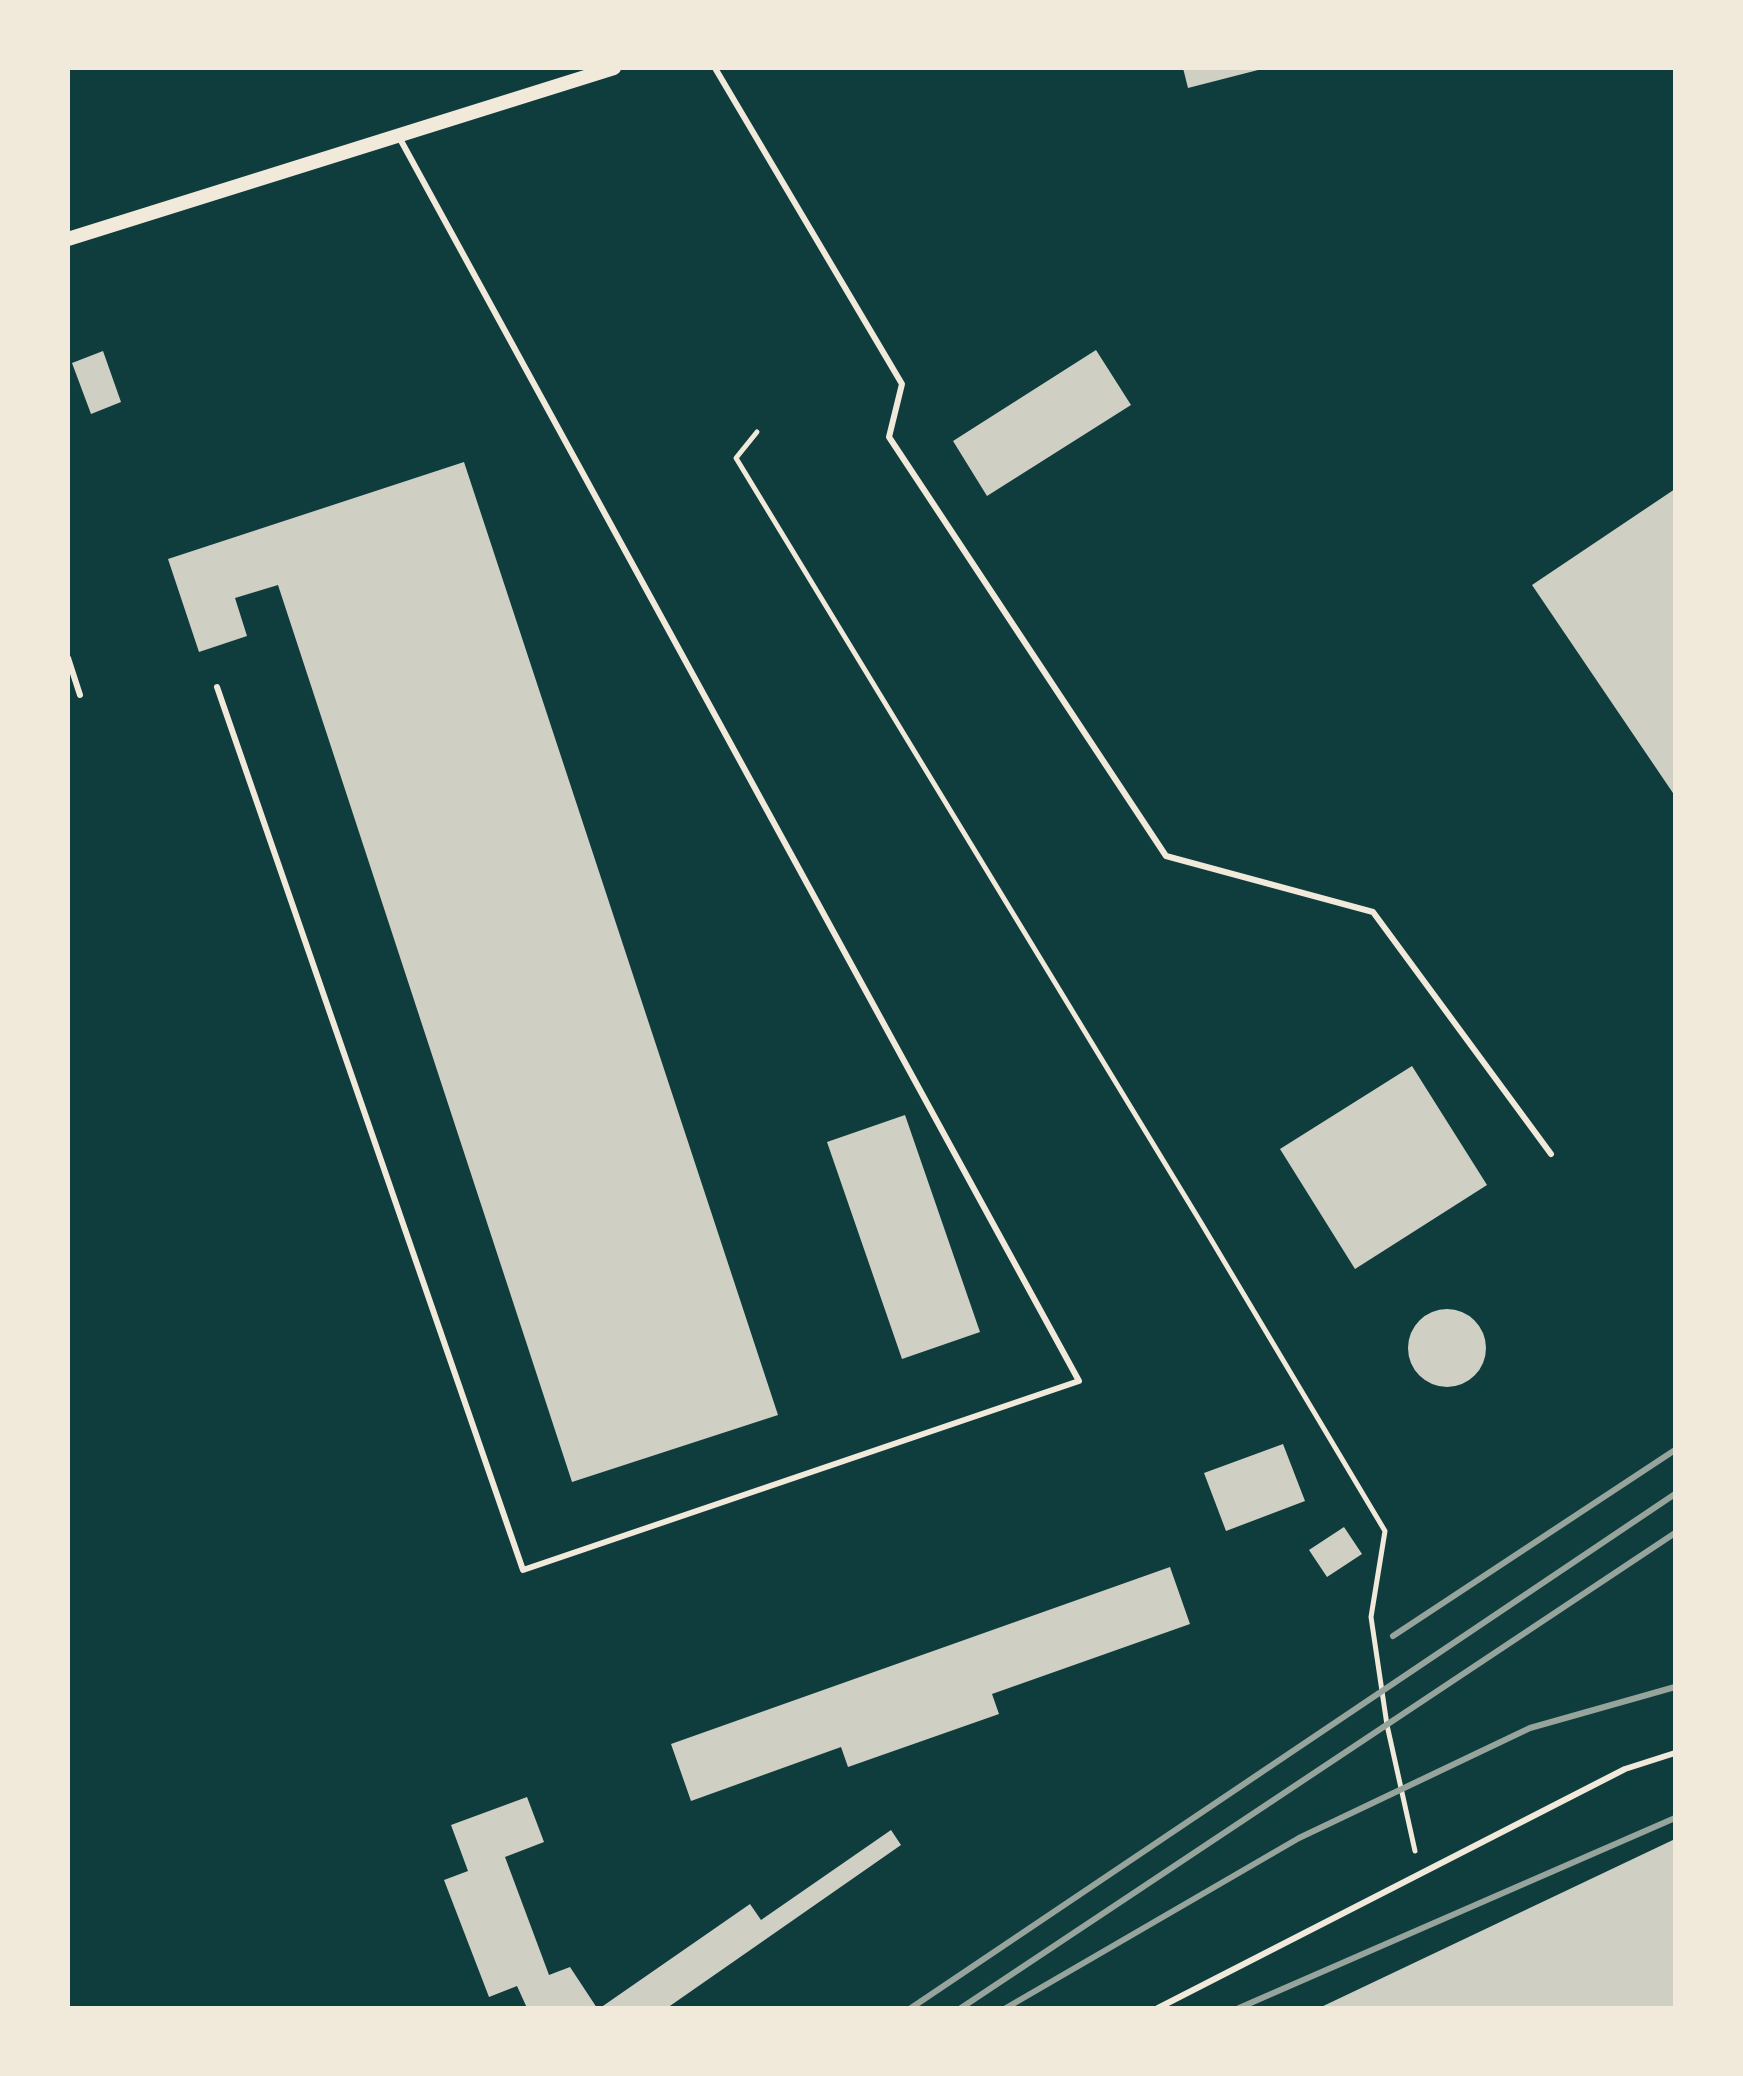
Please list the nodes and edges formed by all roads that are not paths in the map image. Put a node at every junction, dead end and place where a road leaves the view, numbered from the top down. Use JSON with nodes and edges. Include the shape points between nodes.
{"nodes":[{"id":1,"x":614,"y":68,"type":"edge"},
{"id":2,"x":715,"y":68,"type":"edge"},
{"id":3,"x":399,"y":136,"type":"junction"},
{"id":4,"x":68,"y":239,"type":"edge"},
{"id":5,"x":68,"y":658,"type":"edge"},
{"id":6,"x":217,"y":687,"type":"dead end"},
{"id":7,"x":80,"y":695,"type":"dead end"},
{"id":8,"x":1551,"y":1154,"type":"dead end"},
{"id":9,"x":1675,"y":1753,"type":"edge"},
{"id":10,"x":1158,"y":2008,"type":"edge"}],
"edges":[{"from":1,"to":3,"type":"street"},
{"from":2,"to":8,"type":"lane","via":[[902,384],[889,437],[1166,856],[1373,912]]},
{"from":3,"to":4,"type":"street"},
{"from":3,"to":6,"type":"lane","via":[[1079,1381],[523,1570]]},
{"from":5,"to":7,"type":"lane"},
{"from":9,"to":10,"type":"lane","via":[[1625,1769]]}]}
